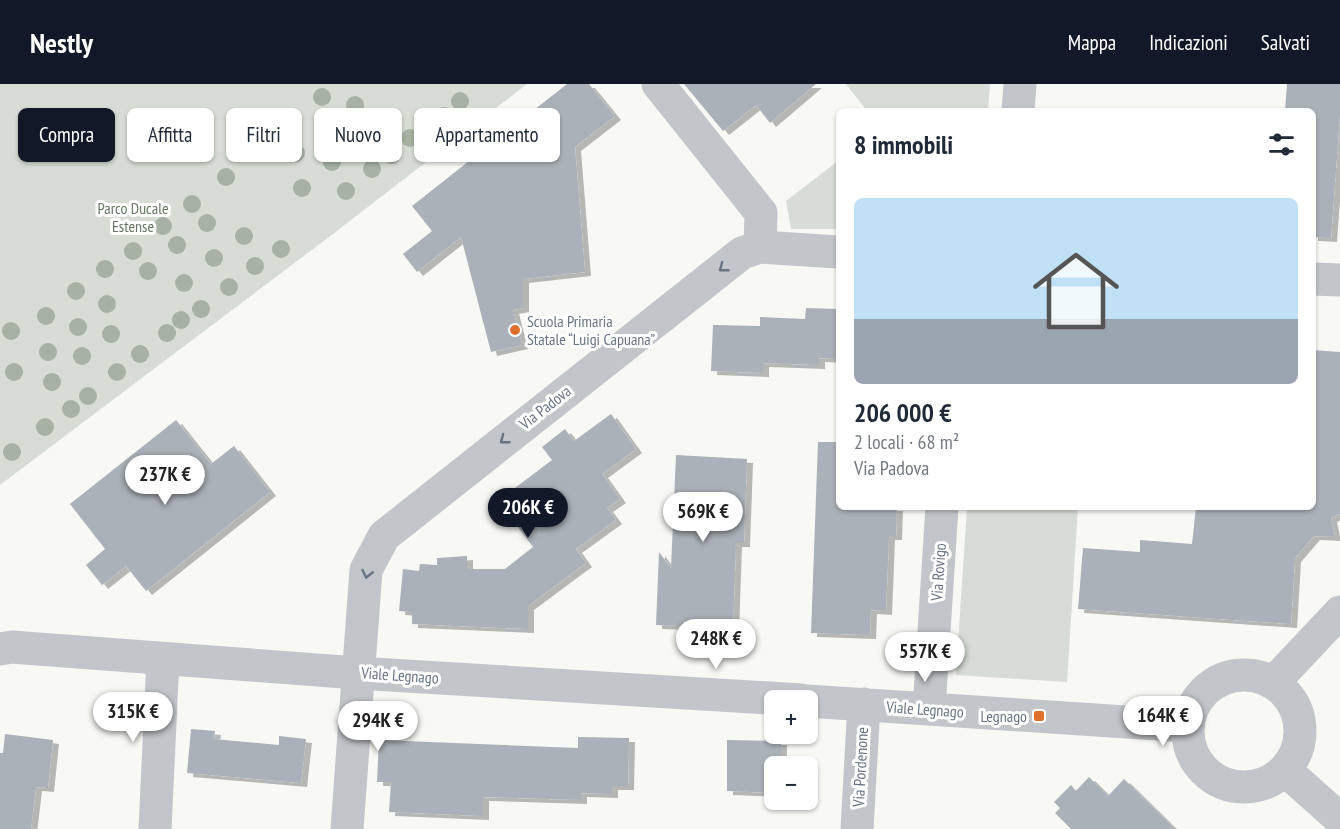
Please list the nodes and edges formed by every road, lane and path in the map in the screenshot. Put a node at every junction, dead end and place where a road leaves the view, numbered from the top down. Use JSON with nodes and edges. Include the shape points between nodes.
{"nodes":[{"id":1,"x":658,"y":84,"type":"edge"},
{"id":2,"x":1020,"y":84,"type":"edge"},
{"id":3,"x":1018,"y":108,"type":"edge"},
{"id":4,"x":760,"y":247,"type":"junction"},
{"id":5,"x":836,"y":252,"type":"edge"},
{"id":6,"x":1316,"y":279,"type":"edge"},
{"id":7,"x":1340,"y":280,"type":"edge"},
{"id":8,"x":942,"y":510,"type":"edge"},
{"id":9,"x":1340,"y":612,"type":"edge"},
{"id":10,"x":0,"y":649,"type":"edge"},
{"id":11,"x":163,"y":660,"type":"junction"},
{"id":12,"x":357,"y":673,"type":"junction"},
{"id":13,"x":1273,"y":683,"type":"junction"},
{"id":14,"x":764,"y":698,"type":"edge"},
{"id":15,"x":818,"y":702,"type":"edge"},
{"id":16,"x":864,"y":704,"type":"junction"},
{"id":17,"x":929,"y":709,"type":"junction"},
{"id":18,"x":1187,"y":726,"type":"junction"},
{"id":19,"x":1285,"y":770,"type":"junction"},
{"id":20,"x":1340,"y":819,"type":"edge"},
{"id":21,"x":154,"y":829,"type":"edge"},
{"id":22,"x":347,"y":829,"type":"edge"},
{"id":23,"x":857,"y":829,"type":"edge"}],
"edges":[{"from":1,"to":4,"type":"street","via":[[761,213]]},
{"from":2,"to":3,"type":"street"},
{"from":4,"to":5,"type":"street","name":"Via Padova"},
{"from":4,"to":12,"type":"street","name":"Via Padova","one_way":true,"via":[[742,253],[384,536],[366,570]]},
{"from":6,"to":7,"type":"street"},
{"from":8,"to":17,"type":"street","name":"Via Rovigo"},
{"from":9,"to":13,"type":"street"},
{"from":10,"to":11,"type":"street","name":"Viale Legnago"},
{"from":11,"to":12,"type":"street","name":"Viale Legnago"},
{"from":11,"to":21,"type":"street"},
{"from":12,"to":14,"type":"street","name":"Viale Legnago"},
{"from":12,"to":22,"type":"street","name":"Via Padova"},
{"from":13,"to":18,"type":"street","via":[[1250,675],[1218,681],[1194,703]]},
{"from":13,"to":19,"type":"street","via":[[1292,702],[1299,721],[1297,749]]},
{"from":15,"to":16,"type":"street","name":"Viale Legnago"},
{"from":16,"to":17,"type":"street","name":"Viale Legnago"},
{"from":16,"to":23,"type":"street","name":"Via Pordenone"},
{"from":17,"to":18,"type":"street","name":"Viale Legnago"},
{"from":18,"to":19,"type":"street","via":[[1193,755],[1216,780],[1248,787],[1260,785]]},
{"from":19,"to":20,"type":"street"}]}
